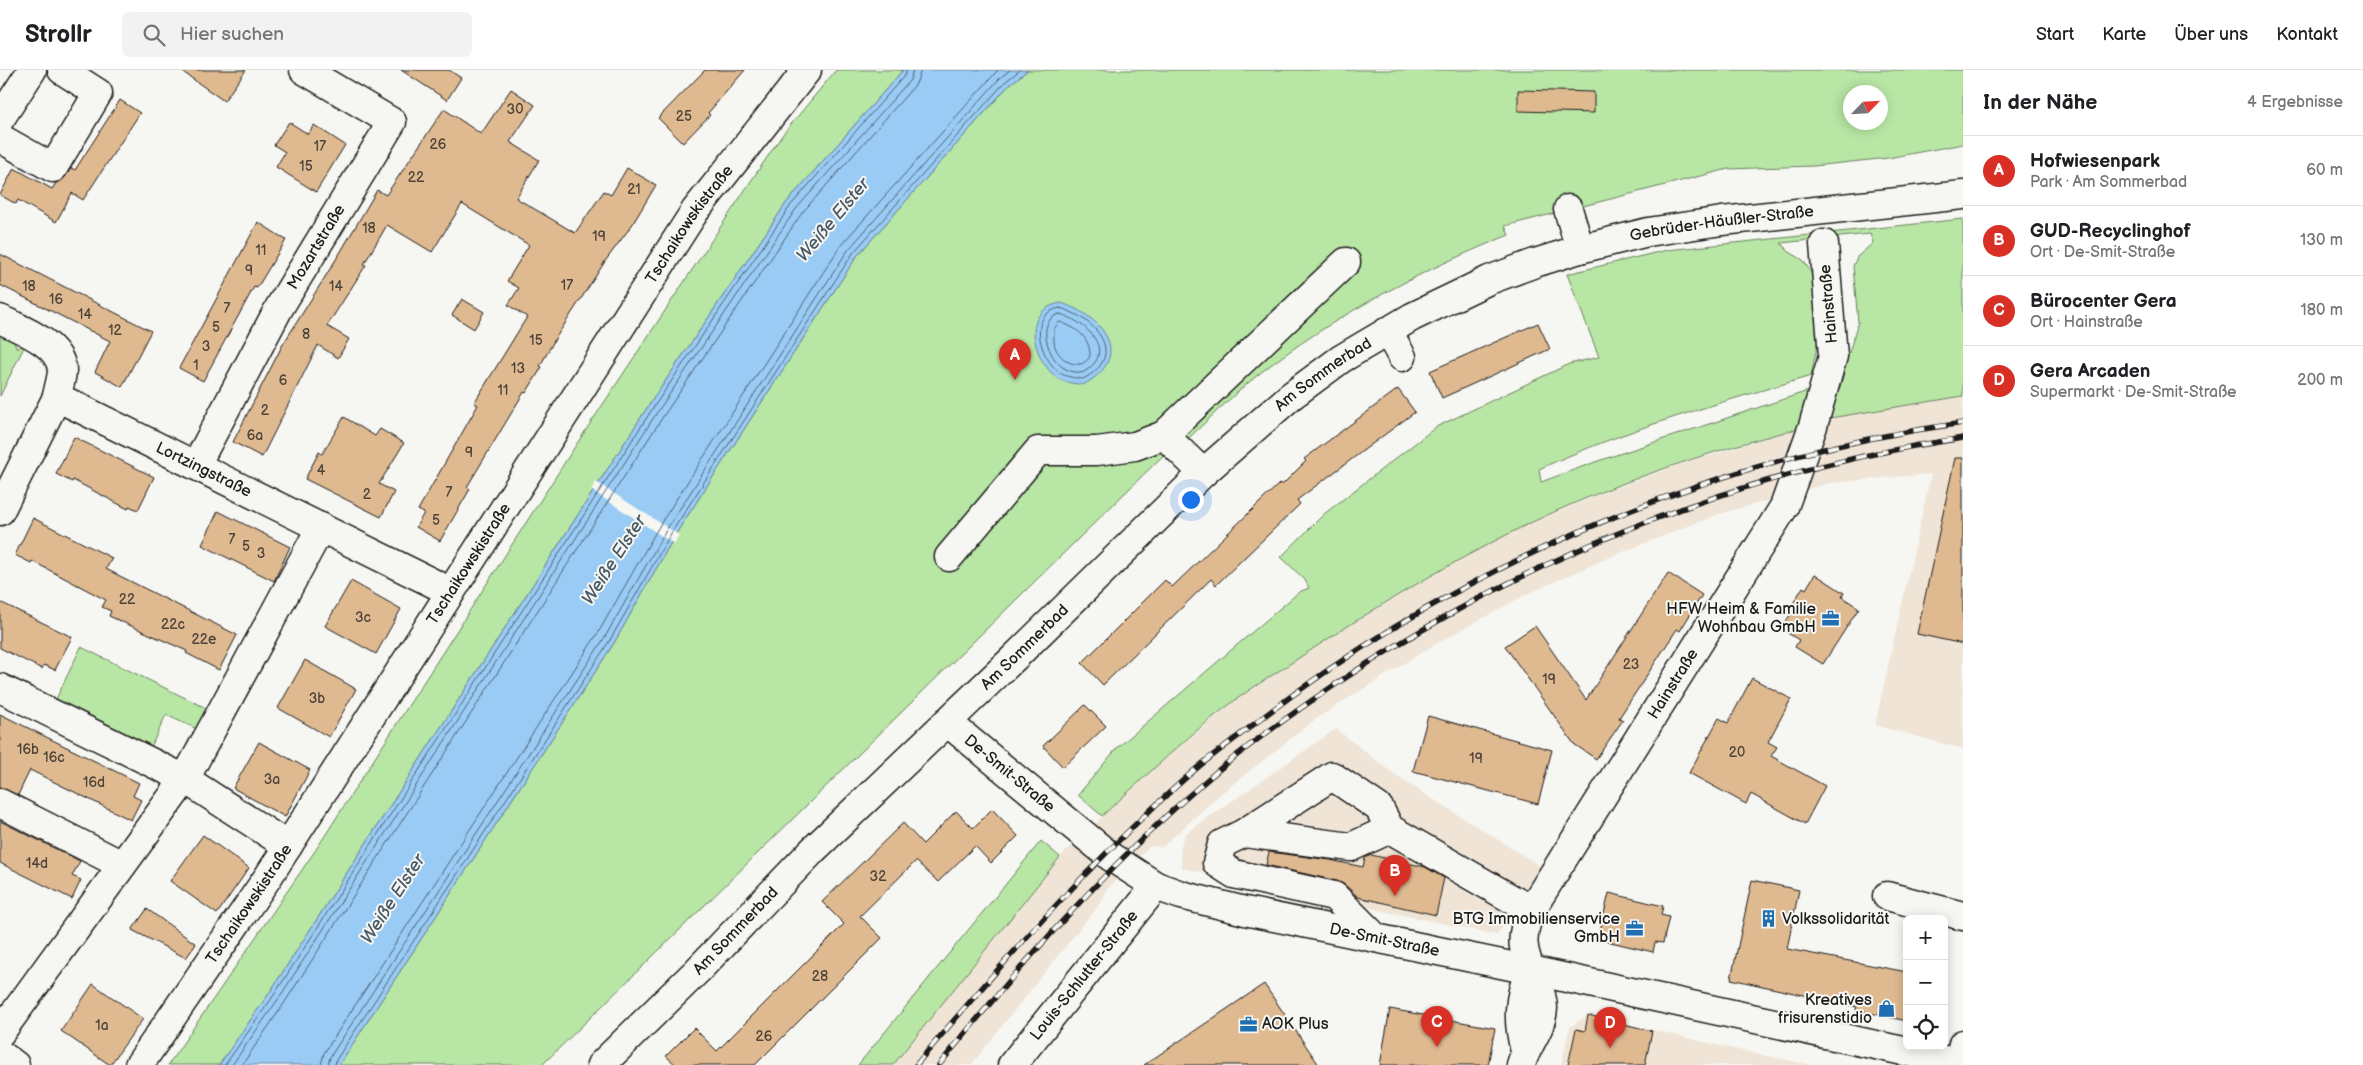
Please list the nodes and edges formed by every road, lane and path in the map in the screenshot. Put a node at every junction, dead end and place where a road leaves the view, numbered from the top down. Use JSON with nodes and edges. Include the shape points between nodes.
{"nodes":[{"id":1,"x":32,"y":70,"type":"edge"},
{"id":2,"x":62,"y":70,"type":"edge"},
{"id":3,"x":304,"y":70,"type":"edge"},
{"id":4,"x":807,"y":70,"type":"edge"},
{"id":5,"x":1,"y":135,"type":"edge"},
{"id":6,"x":1963,"y":195,"type":"edge"},
{"id":7,"x":1568,"y":209,"type":"dead end"},
{"id":8,"x":1824,"y":244,"type":"dead end"},
{"id":9,"x":1580,"y":249,"type":"junction"},
{"id":10,"x":1346,"y":262,"type":"dead end"},
{"id":11,"x":1488,"y":280,"type":"joint"},
{"id":12,"x":0,"y":319,"type":"edge"},
{"id":13,"x":1388,"y":331,"type":"junction"},
{"id":14,"x":1402,"y":357,"type":"dead end"},
{"id":15,"x":57,"y":397,"type":"junction"},
{"id":16,"x":1164,"y":435,"type":"junction"},
{"id":17,"x":196,"y":465,"type":"junction"},
{"id":18,"x":1203,"y":473,"type":"junction"},
{"id":19,"x":0,"y":512,"type":"edge"},
{"id":20,"x":321,"y":527,"type":"junction"},
{"id":21,"x":948,"y":557,"type":"dead end"},
{"id":22,"x":451,"y":592,"type":"junction"},
{"id":23,"x":0,"y":688,"type":"edge"},
{"id":24,"x":947,"y":722,"type":"junction"},
{"id":25,"x":186,"y":779,"type":"junction"},
{"id":26,"x":0,"y":803,"type":"edge"},
{"id":27,"x":1390,"y":828,"type":"junction"},
{"id":28,"x":1244,"y":833,"type":"junction"},
{"id":29,"x":288,"y":846,"type":"junction"},
{"id":30,"x":122,"y":865,"type":"junction"},
{"id":31,"x":1156,"y":886,"type":"junction"},
{"id":32,"x":1887,"y":896,"type":"dead end"},
{"id":33,"x":1531,"y":910,"type":"junction"},
{"id":34,"x":1963,"y":916,"type":"edge"},
{"id":35,"x":1376,"y":938,"type":"junction"},
{"id":36,"x":1530,"y":970,"type":"junction"},
{"id":37,"x":0,"y":1033,"type":"edge"},
{"id":38,"x":0,"y":1054,"type":"edge"},
{"id":39,"x":1962,"y":1057,"type":"edge"},
{"id":40,"x":1523,"y":1058,"type":"edge"},
{"id":41,"x":15,"y":1065,"type":"edge"},
{"id":42,"x":139,"y":1065,"type":"edge"},
{"id":43,"x":601,"y":1065,"type":"edge"},
{"id":44,"x":1012,"y":1065,"type":"edge"}],
"edges":[{"from":1,"to":5,"type":"street"},
{"from":2,"to":5,"type":"street","via":[[98,93],[53,168]]},
{"from":3,"to":17,"type":"street","name":"Mozartstraße","via":[[392,122],[279,308]]},
{"from":4,"to":22,"type":"street","name":"Tschaikowskistraße","via":[[695,211]]},
{"from":6,"to":9,"type":"street","name":"Gebrüder-Häußler-Straße","via":[[1722,221],[1648,232]]},
{"from":7,"to":9,"type":"street"},
{"from":8,"to":33,"type":"street","name":"Hainstraße","via":[[1833,356],[1813,426],[1784,507]]},
{"from":9,"to":11,"type":"street","name":"Gebrüder-Häußler-Straße"},
{"from":10,"to":16,"type":"street"},
{"from":11,"to":13,"type":"street","name":"Am Sommerbad"},
{"from":12,"to":15,"type":"street","via":[[53,350],[62,369]]},
{"from":13,"to":14,"type":"street"},
{"from":13,"to":18,"type":"street","name":"Am Sommerbad","via":[[1341,359],[1291,396]]},
{"from":15,"to":17,"type":"street","name":"Lortzingstraße"},
{"from":15,"to":19,"type":"street"},
{"from":16,"to":18,"type":"street"},
{"from":16,"to":21,"type":"street","via":[[1134,446],[1097,451],[1038,451]]},
{"from":17,"to":20,"type":"street","name":"Lortzingstraße"},
{"from":18,"to":24,"type":"street","name":"Am Sommerbad"},
{"from":20,"to":22,"type":"street","name":"Lortzingstraße"},
{"from":20,"to":25,"type":"street"},
{"from":22,"to":29,"type":"street","name":"Tschaikowskistraße"},
{"from":23,"to":25,"type":"street"},
{"from":24,"to":31,"type":"street","name":"De-Smit-Straße","via":[[1110,857]]},
{"from":24,"to":43,"type":"street","name":"Am Sommerbad","via":[[812,851]]},
{"from":25,"to":29,"type":"street"},
{"from":25,"to":30,"type":"street"},
{"from":26,"to":30,"type":"street"},
{"from":27,"to":28,"type":"street","via":[[1351,847]]},
{"from":27,"to":28,"type":"street","via":[[1379,808],[1332,776]]},
{"from":27,"to":33,"type":"street"},
{"from":28,"to":35,"type":"street","via":[[1222,844],[1217,863],[1234,874],[1334,896]]},
{"from":29,"to":42,"type":"street","name":"Tschaikowskistraße"},
{"from":30,"to":37,"type":"street"},
{"from":31,"to":35,"type":"street","name":"De-Smit-Straße","via":[[1181,895]]},
{"from":31,"to":44,"type":"street","name":"Louis-Schlutter-Straße"},
{"from":32,"to":34,"type":"street"},
{"from":33,"to":36,"type":"street","name":"Hainstraße","via":[[1522,941]]},
{"from":35,"to":36,"type":"street","name":"De-Smit-Straße"},
{"from":36,"to":39,"type":"street","name":"De-Smit-Straße"},
{"from":36,"to":40,"type":"street","via":[[1523,986],[1519,1010]]},
{"from":38,"to":41,"type":"street"}]}
